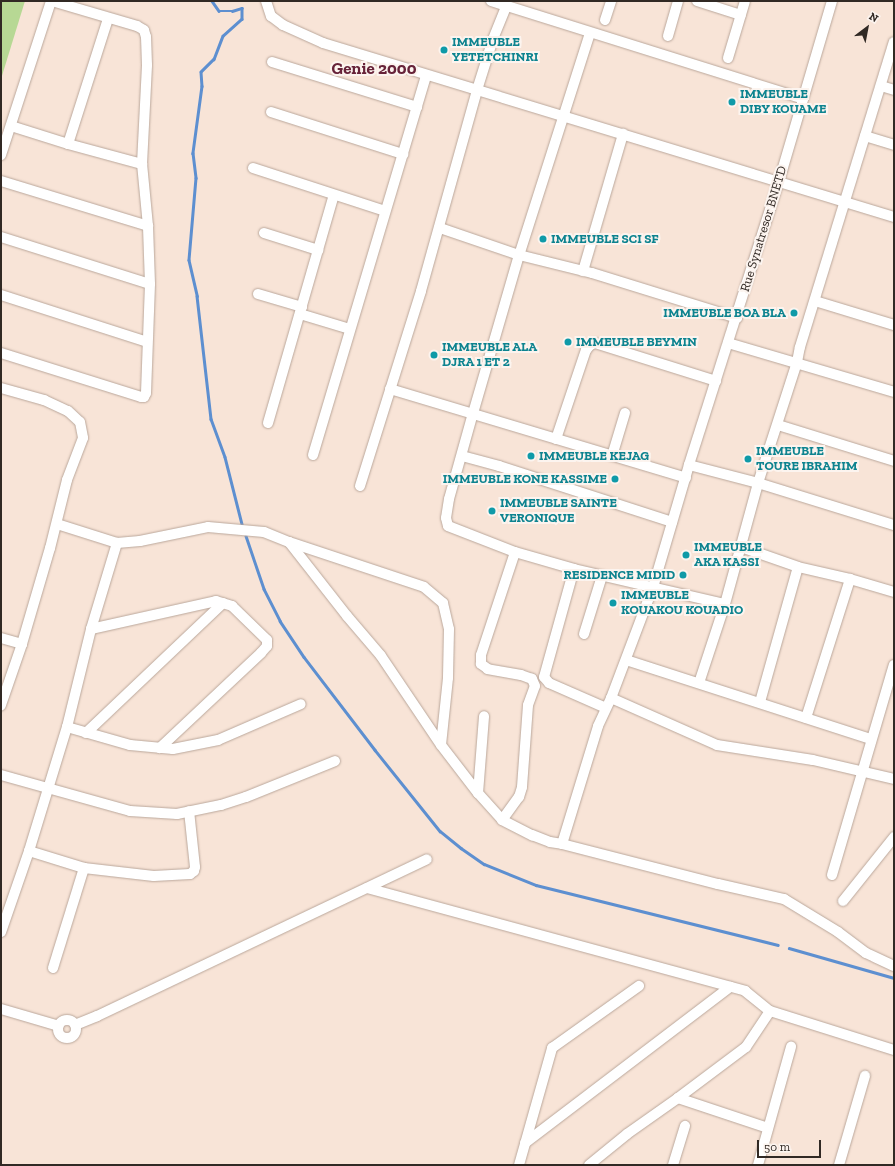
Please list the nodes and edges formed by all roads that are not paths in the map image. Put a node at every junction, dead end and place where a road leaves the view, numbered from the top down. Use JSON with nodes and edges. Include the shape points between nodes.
{"nodes":[{"id":1,"x":52,"y":1,"type":"edge"},
{"id":2,"x":266,"y":1,"type":"edge"},
{"id":3,"x":491,"y":1,"type":"edge"},
{"id":4,"x":611,"y":1,"type":"edge"},
{"id":5,"x":678,"y":1,"type":"edge"},
{"id":6,"x":697,"y":1,"type":"edge"},
{"id":7,"x":745,"y":1,"type":"edge"},
{"id":8,"x":832,"y":1,"type":"edge"},
{"id":9,"x":506,"y":6,"type":"junction"},
{"id":10,"x":741,"y":15,"type":"junction"},
{"id":11,"x":108,"y":19,"type":"junction"},
{"id":12,"x":605,"y":20,"type":"dead end"},
{"id":13,"x":590,"y":33,"type":"junction"},
{"id":14,"x":668,"y":36,"type":"dead end"},
{"id":15,"x":894,"y":42,"type":"edge"},
{"id":16,"x":728,"y":58,"type":"dead end"},
{"id":17,"x":272,"y":62,"type":"dead end"},
{"id":18,"x":426,"y":75,"type":"junction"},
{"id":19,"x":880,"y":86,"type":"junction"},
{"id":20,"x":477,"y":90,"type":"junction"},
{"id":21,"x":894,"y":90,"type":"edge"},
{"id":22,"x":803,"y":99,"type":"junction"},
{"id":23,"x":417,"y":107,"type":"junction"},
{"id":24,"x":271,"y":112,"type":"dead end"},
{"id":25,"x":562,"y":117,"type":"junction"},
{"id":26,"x":11,"y":126,"type":"junction"},
{"id":27,"x":623,"y":134,"type":"junction"},
{"id":28,"x":865,"y":136,"type":"junction"},
{"id":29,"x":68,"y":144,"type":"junction"},
{"id":30,"x":894,"y":145,"type":"edge"},
{"id":31,"x":403,"y":154,"type":"junction"},
{"id":32,"x":1,"y":155,"type":"edge"},
{"id":33,"x":142,"y":164,"type":"junction"},
{"id":34,"x":253,"y":168,"type":"dead end"},
{"id":35,"x":1,"y":181,"type":"edge"},
{"id":36,"x":779,"y":181,"type":"junction"},
{"id":37,"x":334,"y":195,"type":"junction"},
{"id":38,"x":845,"y":202,"type":"junction"},
{"id":39,"x":386,"y":211,"type":"junction"},
{"id":40,"x":894,"y":217,"type":"edge"},
{"id":41,"x":148,"y":226,"type":"junction"},
{"id":42,"x":440,"y":228,"type":"junction"},
{"id":43,"x":264,"y":233,"type":"dead end"},
{"id":44,"x":1,"y":237,"type":"edge"},
{"id":45,"x":318,"y":250,"type":"junction"},
{"id":46,"x":518,"y":255,"type":"junction"},
{"id":47,"x":583,"y":271,"type":"junction"},
{"id":48,"x":150,"y":284,"type":"junction"},
{"id":49,"x":258,"y":294,"type":"dead end"},
{"id":50,"x":1,"y":295,"type":"edge"},
{"id":51,"x":815,"y":300,"type":"junction"},
{"id":52,"x":301,"y":310,"type":"junction"},
{"id":53,"x":737,"y":318,"type":"junction"},
{"id":54,"x":894,"y":325,"type":"edge"},
{"id":55,"x":350,"y":329,"type":"junction"},
{"id":56,"x":147,"y":342,"type":"junction"},
{"id":57,"x":728,"y":343,"type":"junction"},
{"id":58,"x":1,"y":353,"type":"edge"},
{"id":59,"x":797,"y":362,"type":"junction"},
{"id":60,"x":716,"y":381,"type":"junction"},
{"id":61,"x":1,"y":388,"type":"edge"},
{"id":62,"x":390,"y":389,"type":"junction"},
{"id":63,"x":894,"y":392,"type":"edge"},
{"id":64,"x":473,"y":413,"type":"junction"},
{"id":65,"x":624,"y":413,"type":"dead end"},
{"id":66,"x":268,"y":423,"type":"dead end"},
{"id":67,"x":778,"y":425,"type":"junction"},
{"id":68,"x":556,"y":439,"type":"junction"},
{"id":69,"x":313,"y":455,"type":"dead end"},
{"id":70,"x":462,"y":456,"type":"junction"},
{"id":71,"x":612,"y":456,"type":"junction"},
{"id":72,"x":894,"y":461,"type":"edge"},
{"id":73,"x":689,"y":465,"type":"junction"},
{"id":74,"x":686,"y":478,"type":"junction"},
{"id":75,"x":758,"y":483,"type":"junction"},
{"id":76,"x":360,"y":486,"type":"dead end"},
{"id":77,"x":672,"y":522,"type":"junction"},
{"id":78,"x":57,"y":524,"type":"junction"},
{"id":79,"x":894,"y":525,"type":"edge"},
{"id":80,"x":290,"y":542,"type":"junction"},
{"id":81,"x":117,"y":543,"type":"junction"},
{"id":82,"x":741,"y":547,"type":"junction"},
{"id":83,"x":515,"y":552,"type":"junction"},
{"id":84,"x":798,"y":567,"type":"junction"},
{"id":85,"x":574,"y":569,"type":"junction"},
{"id":86,"x":602,"y":576,"type":"junction"},
{"id":87,"x":850,"y":579,"type":"junction"},
{"id":88,"x":653,"y":587,"type":"junction"},
{"id":89,"x":894,"y":592,"type":"edge"},
{"id":90,"x":223,"y":603,"type":"junction"},
{"id":91,"x":724,"y":604,"type":"junction"},
{"id":92,"x":91,"y":629,"type":"junction"},
{"id":93,"x":584,"y":634,"type":"dead end"},
{"id":94,"x":1,"y":638,"type":"edge"},
{"id":95,"x":22,"y":644,"type":"junction"},
{"id":96,"x":626,"y":660,"type":"junction"},
{"id":97,"x":894,"y":665,"type":"edge"},
{"id":98,"x":699,"y":683,"type":"junction"},
{"id":99,"x":611,"y":698,"type":"junction"},
{"id":100,"x":760,"y":702,"type":"junction"},
{"id":101,"x":301,"y":704,"type":"dead end"},
{"id":102,"x":1,"y":706,"type":"edge"},
{"id":103,"x":606,"y":708,"type":"junction"},
{"id":104,"x":484,"y":716,"type":"dead end"},
{"id":105,"x":806,"y":718,"type":"junction"},
{"id":106,"x":67,"y":727,"type":"junction"},
{"id":107,"x":86,"y":733,"type":"junction"},
{"id":108,"x":871,"y":740,"type":"junction"},
{"id":109,"x":441,"y":745,"type":"junction"},
{"id":110,"x":160,"y":748,"type":"junction"},
{"id":111,"x":335,"y":761,"type":"dead end"},
{"id":112,"x":863,"y":772,"type":"junction"},
{"id":113,"x":1,"y":775,"type":"edge"},
{"id":114,"x":894,"y":779,"type":"edge"},
{"id":115,"x":47,"y":788,"type":"junction"},
{"id":116,"x":478,"y":793,"type":"junction"},
{"id":117,"x":189,"y":811,"type":"junction"},
{"id":118,"x":502,"y":820,"type":"junction"},
{"id":119,"x":894,"y":837,"type":"edge"},
{"id":120,"x":562,"y":844,"type":"junction"},
{"id":121,"x":29,"y":851,"type":"junction"},
{"id":122,"x":427,"y":859,"type":"dead end"},
{"id":123,"x":84,"y":868,"type":"junction"},
{"id":124,"x":832,"y":874,"type":"dead end"},
{"id":125,"x":367,"y":888,"type":"junction"},
{"id":126,"x":843,"y":901,"type":"dead end"},
{"id":127,"x":1,"y":932,"type":"edge"},
{"id":128,"x":894,"y":966,"type":"edge"},
{"id":129,"x":53,"y":968,"type":"dead end"},
{"id":130,"x":639,"y":986,"type":"dead end"},
{"id":131,"x":730,"y":987,"type":"junction"},
{"id":132,"x":1,"y":1009,"type":"edge"},
{"id":133,"x":770,"y":1012,"type":"junction"},
{"id":134,"x":75,"y":1025,"type":"junction"},
{"id":135,"x":58,"y":1026,"type":"junction"},
{"id":136,"x":791,"y":1047,"type":"dead end"},
{"id":137,"x":894,"y":1050,"type":"edge"},
{"id":138,"x":865,"y":1076,"type":"dead end"},
{"id":139,"x":678,"y":1098,"type":"junction"},
{"id":140,"x":685,"y":1126,"type":"dead end"},
{"id":141,"x":768,"y":1128,"type":"junction"},
{"id":142,"x":525,"y":1143,"type":"junction"},
{"id":143,"x":519,"y":1165,"type":"edge"},
{"id":144,"x":589,"y":1165,"type":"edge"},
{"id":145,"x":673,"y":1165,"type":"edge"},
{"id":146,"x":758,"y":1165,"type":"edge"},
{"id":147,"x":839,"y":1165,"type":"edge"}],
"edges":[{"from":1,"to":11,"type":"street"},
{"from":1,"to":26,"type":"street"},
{"from":2,"to":18,"type":"street","via":[[271,16],[302,34]]},
{"from":3,"to":9,"type":"street"},
{"from":4,"to":12,"type":"street"},
{"from":5,"to":14,"type":"street"},
{"from":6,"to":10,"type":"street"},
{"from":7,"to":10,"type":"street"},
{"from":8,"to":22,"type":"street","name":"Rue Synatresor BNETD"},
{"from":9,"to":13,"type":"street"},
{"from":9,"to":20,"type":"street"},
{"from":10,"to":16,"type":"street"},
{"from":11,"to":29,"type":"street"},
{"from":11,"to":33,"type":"street","via":[[136,26],[144,30],[146,37]]},
{"from":13,"to":22,"type":"street"},
{"from":13,"to":25,"type":"street"},
{"from":15,"to":19,"type":"street"},
{"from":17,"to":23,"type":"street"},
{"from":18,"to":20,"type":"street"},
{"from":18,"to":23,"type":"street"},
{"from":19,"to":21,"type":"street"},
{"from":19,"to":28,"type":"street"},
{"from":20,"to":25,"type":"street"},
{"from":20,"to":42,"type":"street"},
{"from":22,"to":36,"type":"street","name":"Rue Synatresor BNETD"},
{"from":23,"to":31,"type":"street"},
{"from":24,"to":31,"type":"street"},
{"from":25,"to":27,"type":"street"},
{"from":25,"to":46,"type":"street"},
{"from":26,"to":29,"type":"street"},
{"from":26,"to":32,"type":"street"},
{"from":27,"to":36,"type":"street"},
{"from":27,"to":47,"type":"street"},
{"from":28,"to":30,"type":"street"},
{"from":28,"to":38,"type":"street"},
{"from":29,"to":33,"type":"street"},
{"from":31,"to":39,"type":"street"},
{"from":33,"to":41,"type":"street"},
{"from":34,"to":37,"type":"street"},
{"from":35,"to":41,"type":"street"},
{"from":36,"to":38,"type":"street"},
{"from":36,"to":53,"type":"street","name":"Rue Synatresor BNETD"},
{"from":37,"to":39,"type":"street"},
{"from":37,"to":45,"type":"street"},
{"from":38,"to":40,"type":"street"},
{"from":38,"to":51,"type":"street"},
{"from":39,"to":55,"type":"street"},
{"from":41,"to":48,"type":"street"},
{"from":42,"to":46,"type":"street"},
{"from":42,"to":62,"type":"street"},
{"from":43,"to":45,"type":"street"},
{"from":44,"to":48,"type":"street"},
{"from":45,"to":52,"type":"street"},
{"from":46,"to":47,"type":"street"},
{"from":46,"to":64,"type":"street"},
{"from":47,"to":53,"type":"street"},
{"from":48,"to":56,"type":"street"},
{"from":49,"to":52,"type":"street"},
{"from":50,"to":56,"type":"street"},
{"from":51,"to":54,"type":"street"},
{"from":51,"to":59,"type":"street"},
{"from":52,"to":55,"type":"street"},
{"from":52,"to":66,"type":"street"},
{"from":53,"to":57,"type":"street","name":"Rue Synatresor BNETD"},
{"from":55,"to":69,"type":"street"},
{"from":56,"to":58,"type":"street","via":[[144,397]]},
{"from":57,"to":59,"type":"street"},
{"from":57,"to":60,"type":"street","name":"Rue Synatresor BNETD"},
{"from":59,"to":63,"type":"street"},
{"from":59,"to":67,"type":"street"},
{"from":60,"to":68,"type":"street","via":[[595,343],[586,350]]},
{"from":60,"to":73,"type":"street","name":"Rue Synatresor BNETD"},
{"from":61,"to":78,"type":"street","via":[[44,400],[68,411],[80,422],[83,438],[67,480]]},
{"from":62,"to":64,"type":"street"},
{"from":62,"to":76,"type":"street"},
{"from":64,"to":68,"type":"street"},
{"from":64,"to":70,"type":"street"},
{"from":65,"to":71,"type":"street"},
{"from":67,"to":72,"type":"street"},
{"from":67,"to":75,"type":"street"},
{"from":68,"to":71,"type":"street"},
{"from":70,"to":77,"type":"street"},
{"from":70,"to":83,"type":"street","via":[[449,499],[446,518],[448,526]]},
{"from":71,"to":74,"type":"street"},
{"from":73,"to":74,"type":"street","name":"Rue Synatresor BNETD"},
{"from":73,"to":75,"type":"street"},
{"from":74,"to":77,"type":"street","name":"Rue Synatresor BNETD"},
{"from":75,"to":79,"type":"street"},
{"from":75,"to":82,"type":"street"},
{"from":77,"to":88,"type":"street","name":"Rue Synatresor BNETD"},
{"from":78,"to":81,"type":"street"},
{"from":78,"to":95,"type":"street"},
{"from":80,"to":81,"type":"street","via":[[264,532],[208,527],[140,542]]},
{"from":80,"to":109,"type":"street","via":[[380,656]]},
{"from":80,"to":109,"type":"street","via":[[424,587],[443,603],[449,629],[448,678]]},
{"from":81,"to":92,"type":"street"},
{"from":82,"to":84,"type":"street"},
{"from":82,"to":91,"type":"street"},
{"from":83,"to":85,"type":"street"},
{"from":83,"to":118,"type":"street","via":[[481,654],[481,664],[488,669],[522,675],[532,679],[535,686],[528,705],[522,787],[519,797]]},
{"from":84,"to":87,"type":"street"},
{"from":84,"to":100,"type":"street"},
{"from":85,"to":86,"type":"street"},
{"from":85,"to":103,"type":"street","via":[[544,677],[549,683]]},
{"from":86,"to":88,"type":"street"},
{"from":86,"to":93,"type":"street"},
{"from":87,"to":89,"type":"street"},
{"from":87,"to":105,"type":"street"},
{"from":88,"to":91,"type":"street"},
{"from":88,"to":96,"type":"street","name":"Rue Synatresor BNETD"},
{"from":90,"to":92,"type":"street","via":[[208,602]]},
{"from":90,"to":107,"type":"street"},
{"from":90,"to":110,"type":"street","via":[[232,606],[266,640],[267,646]]},
{"from":91,"to":98,"type":"street"},
{"from":92,"to":106,"type":"street"},
{"from":94,"to":95,"type":"street"},
{"from":95,"to":102,"type":"street"},
{"from":96,"to":98,"type":"street"},
{"from":96,"to":99,"type":"street","name":"Rue Synatresor BNETD"},
{"from":97,"to":108,"type":"street"},
{"from":98,"to":100,"type":"street"},
{"from":99,"to":103,"type":"street","name":"Rue Synatresor BNETD"},
{"from":99,"to":112,"type":"street","via":[[716,746],[813,760]]},
{"from":100,"to":105,"type":"street"},
{"from":101,"to":110,"type":"street","via":[[218,740],[173,749]]},
{"from":103,"to":120,"type":"street","name":"Rue Synatresor BNETD","via":[[598,726]]},
{"from":104,"to":116,"type":"street"},
{"from":105,"to":108,"type":"street"},
{"from":106,"to":107,"type":"street"},
{"from":106,"to":115,"type":"street"},
{"from":107,"to":110,"type":"street","via":[[130,745]]},
{"from":108,"to":112,"type":"street"},
{"from":109,"to":116,"type":"street"},
{"from":111,"to":117,"type":"street","via":[[246,797]]},
{"from":112,"to":114,"type":"street"},
{"from":112,"to":124,"type":"street"},
{"from":113,"to":115,"type":"street"},
{"from":115,"to":117,"type":"street","via":[[130,811],[177,814]]},
{"from":115,"to":121,"type":"street"},
{"from":116,"to":118,"type":"street"},
{"from":117,"to":123,"type":"street","via":[[195,867],[190,874],[154,876]]},
{"from":118,"to":120,"type":"street","via":[[532,835]]},
{"from":119,"to":126,"type":"street"},
{"from":120,"to":128,"type":"street","via":[[784,899],[838,932],[866,954]]},
{"from":121,"to":123,"type":"street"},
{"from":121,"to":127,"type":"street"},
{"from":122,"to":125,"type":"street"},
{"from":123,"to":129,"type":"street"},
{"from":125,"to":131,"type":"street"},
{"from":125,"to":134,"type":"street"},
{"from":130,"to":142,"type":"street","via":[[552,1048]]},
{"from":131,"to":133,"type":"street","via":[[745,991]]},
{"from":131,"to":142,"type":"street"},
{"from":132,"to":135,"type":"street"},
{"from":133,"to":137,"type":"street"},
{"from":133,"to":139,"type":"street","via":[[746,1047]]},
{"from":134,"to":135,"type":"street","via":[[68,1020],[62,1021]]},
{"from":134,"to":135,"type":"street","via":[[75,1033],[68,1038],[60,1035]]},
{"from":136,"to":141,"type":"street"},
{"from":138,"to":147,"type":"street"},
{"from":139,"to":141,"type":"street"},
{"from":139,"to":144,"type":"street"},
{"from":140,"to":145,"type":"street"},
{"from":141,"to":146,"type":"street"},
{"from":142,"to":143,"type":"street"}]}
